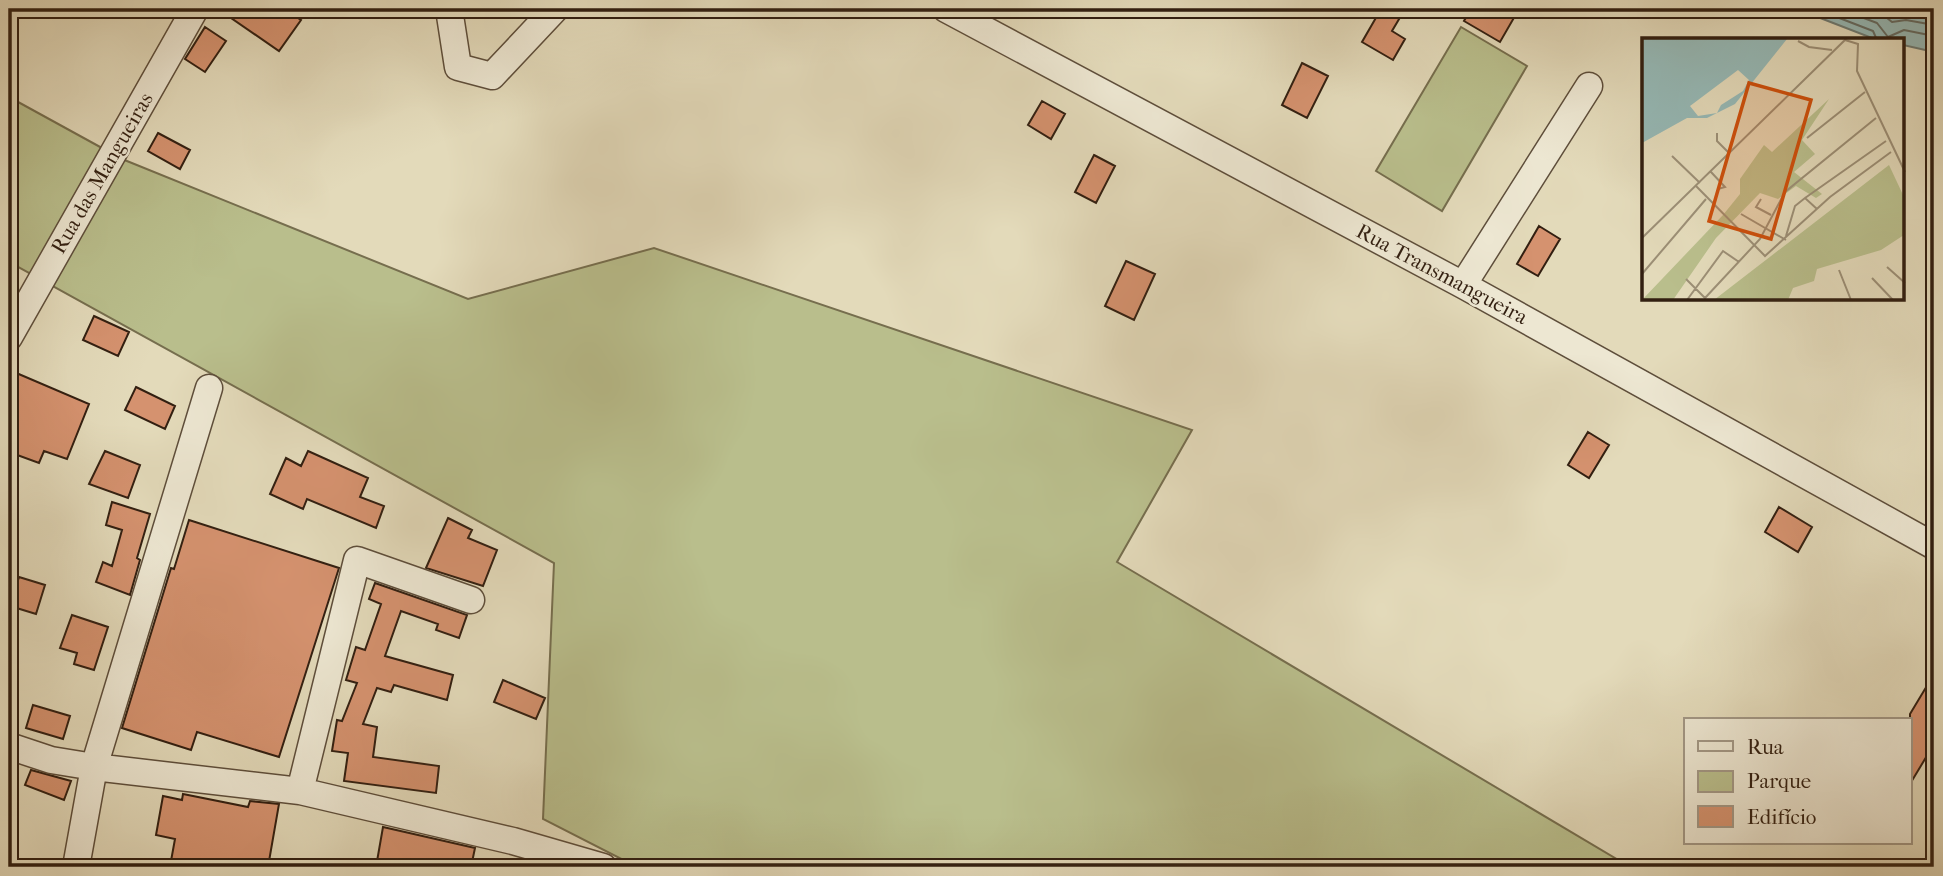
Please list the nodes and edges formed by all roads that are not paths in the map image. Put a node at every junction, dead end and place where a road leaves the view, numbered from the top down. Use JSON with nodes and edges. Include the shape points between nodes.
{"nodes":[{"id":1,"x":195,"y":9,"type":"edge"},
{"id":2,"x":449,"y":9,"type":"edge"},
{"id":3,"x":555,"y":9,"type":"edge"},
{"id":4,"x":951,"y":10,"type":"edge"},
{"id":5,"x":1589,"y":86,"type":"dead end"},
{"id":6,"x":1463,"y":285,"type":"junction"},
{"id":7,"x":9,"y":337,"type":"edge"},
{"id":8,"x":209,"y":388,"type":"dead end"},
{"id":9,"x":1934,"y":546,"type":"edge"},
{"id":10,"x":471,"y":600,"type":"dead end"},
{"id":11,"x":9,"y":746,"type":"edge"},
{"id":12,"x":94,"y":767,"type":"junction"},
{"id":13,"x":300,"y":791,"type":"junction"},
{"id":14,"x":76,"y":867,"type":"edge"},
{"id":15,"x":603,"y":867,"type":"edge"}],
"edges":[{"from":1,"to":7,"type":"street","name":"Rua das Mangueiras"},
{"from":2,"to":3,"type":"street","via":[[458,66],[492,76]]},
{"from":4,"to":6,"type":"street","name":"Rua Transmangueira"},
{"from":5,"to":6,"type":"street"},
{"from":6,"to":9,"type":"street","name":"Rua Transmangueira"},
{"from":8,"to":12,"type":"street"},
{"from":10,"to":13,"type":"street","via":[[357,560]]},
{"from":11,"to":12,"type":"street","via":[[51,760]]},
{"from":12,"to":13,"type":"street"},
{"from":12,"to":14,"type":"street"},
{"from":13,"to":15,"type":"street"}]}
